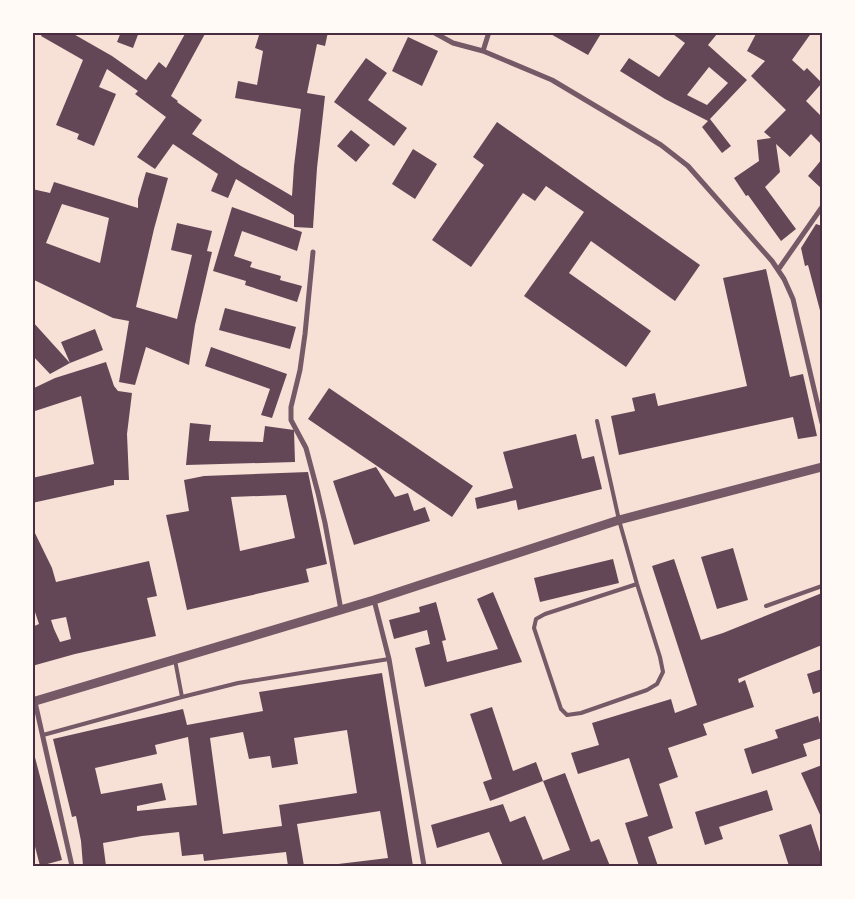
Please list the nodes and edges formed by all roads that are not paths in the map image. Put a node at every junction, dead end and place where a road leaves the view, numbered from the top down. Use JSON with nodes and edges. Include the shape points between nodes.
{"nodes":[{"id":1,"x":432,"y":32,"type":"edge"},
{"id":2,"x":489,"y":32,"type":"edge"},
{"id":3,"x":483,"y":51,"type":"junction"},
{"id":4,"x":822,"y":206,"type":"edge"},
{"id":5,"x":314,"y":252,"type":"dead end"},
{"id":6,"x":778,"y":270,"type":"junction"},
{"id":7,"x":596,"y":421,"type":"dead end"},
{"id":8,"x":822,"y":423,"type":"edge"},
{"id":9,"x":822,"y":467,"type":"edge"},
{"id":10,"x":619,"y":520,"type":"junction"},
{"id":11,"x":637,"y":584,"type":"junction"},
{"id":12,"x":822,"y":586,"type":"edge"},
{"id":13,"x":374,"y":600,"type":"junction"},
{"id":14,"x":766,"y":606,"type":"dead end"},
{"id":15,"x":341,"y":610,"type":"junction"},
{"id":16,"x":389,"y":659,"type":"junction"},
{"id":17,"x":175,"y":660,"type":"junction"},
{"id":18,"x":182,"y":697,"type":"junction"},
{"id":19,"x":33,"y":700,"type":"edge"},
{"id":20,"x":43,"y":735,"type":"junction"},
{"id":21,"x":72,"y":866,"type":"edge"},
{"id":22,"x":424,"y":866,"type":"edge"}],
"edges":[{"from":1,"to":3,"type":"street","via":[[453,43]]},
{"from":2,"to":3,"type":"street"},
{"from":3,"to":6,"type":"street","via":[[552,80],[661,145],[688,166]]},
{"from":4,"to":6,"type":"street"},
{"from":5,"to":15,"type":"street","via":[[300,370],[291,407],[292,420],[306,448],[318,493]]},
{"from":6,"to":8,"type":"street","via":[[793,299]]},
{"from":7,"to":10,"type":"lane"},
{"from":9,"to":10,"type":"street"},
{"from":10,"to":11,"type":"lane"},
{"from":10,"to":13,"type":"street"},
{"from":11,"to":11,"type":"lane","via":[[536,619],[534,628],[561,709],[567,715],[581,713],[657,684],[663,672]]},
{"from":12,"to":14,"type":"lane"},
{"from":13,"to":15,"type":"street"},
{"from":13,"to":16,"type":"street"},
{"from":15,"to":17,"type":"street"},
{"from":16,"to":18,"type":"lane","via":[[238,684]]},
{"from":16,"to":22,"type":"street"},
{"from":17,"to":18,"type":"lane"},
{"from":17,"to":19,"type":"street"},
{"from":18,"to":20,"type":"lane"},
{"from":19,"to":20,"type":"street"},
{"from":20,"to":21,"type":"street"}]}
